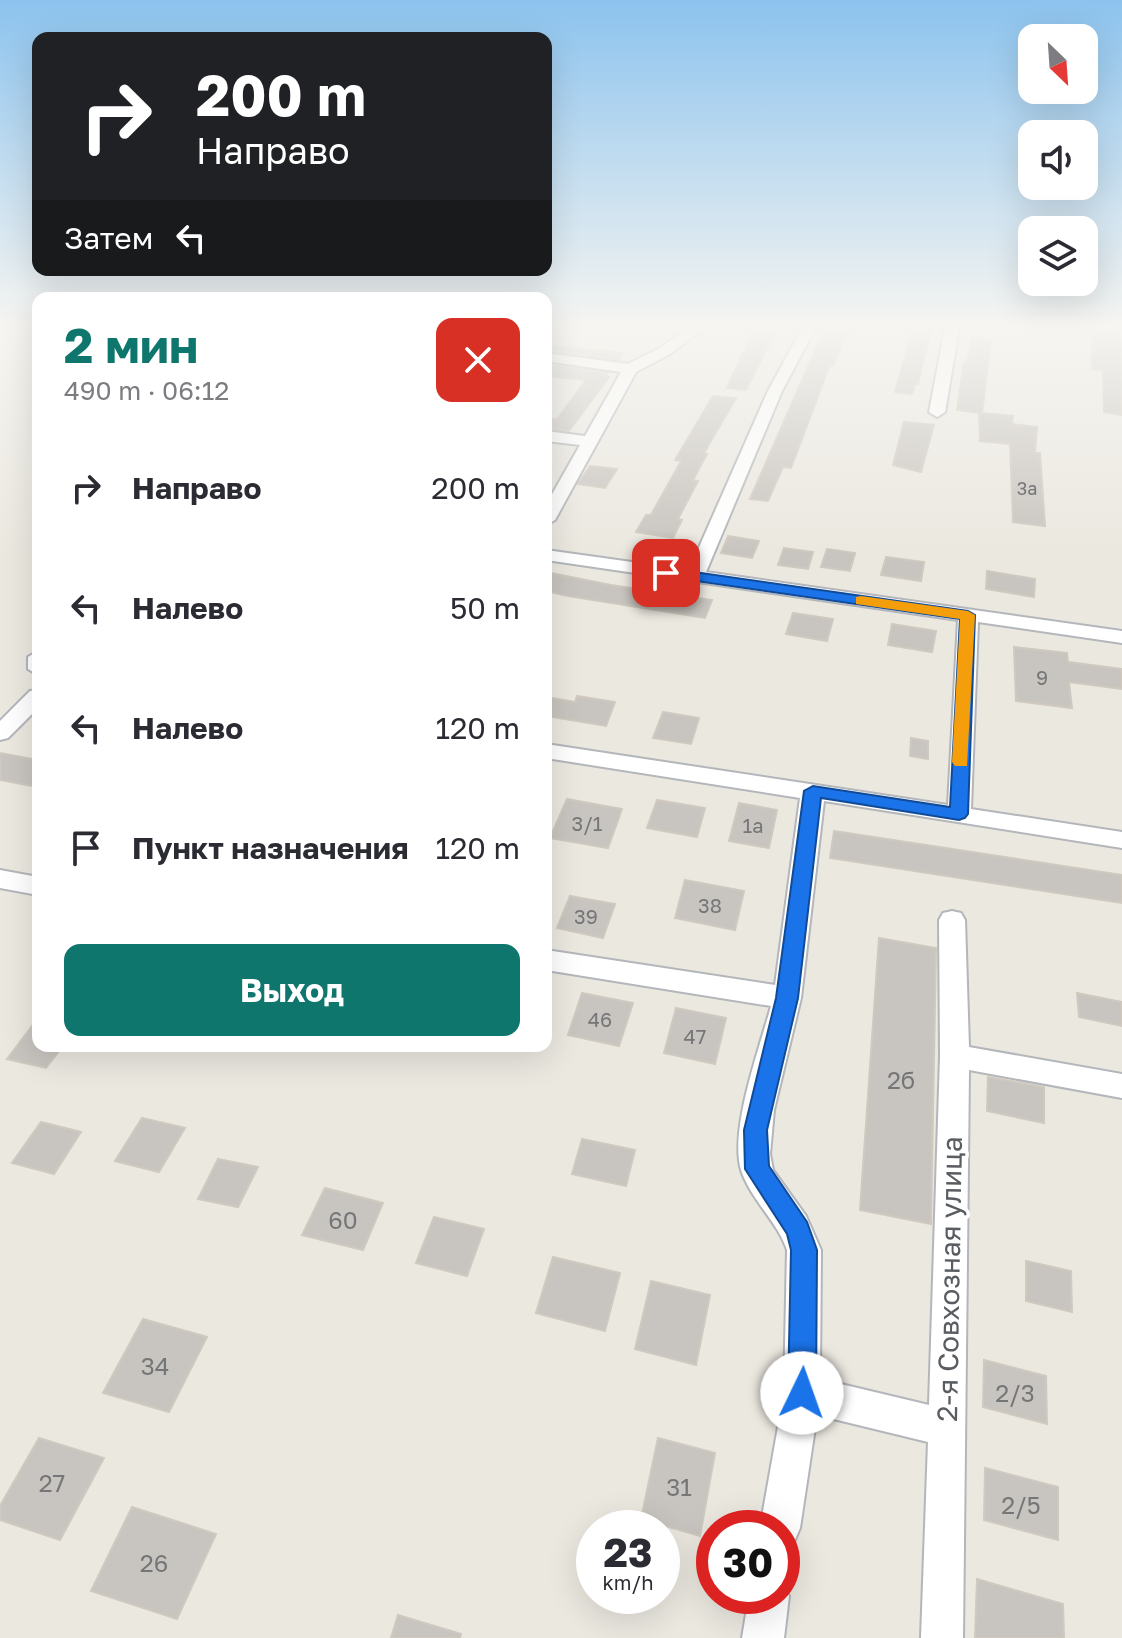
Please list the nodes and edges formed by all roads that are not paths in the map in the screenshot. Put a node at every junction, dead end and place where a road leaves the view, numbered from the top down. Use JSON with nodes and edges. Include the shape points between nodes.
{"nodes":[{"id":1,"x":613,"y":399,"type":"edge"},
{"id":2,"x":771,"y":399,"type":"edge"},
{"id":3,"x":939,"y":399,"type":"edge"},
{"id":4,"x":937,"y":412,"type":"dead end"},
{"id":5,"x":552,"y":437,"type":"edge"},
{"id":6,"x":589,"y":441,"type":"junction"},
{"id":7,"x":552,"y":509,"type":"edge"},
{"id":8,"x":552,"y":556,"type":"edge"},
{"id":9,"x":695,"y":577,"type":"junction"},
{"id":10,"x":968,"y":615,"type":"junction"},
{"id":11,"x":1122,"y":637,"type":"edge"},
{"id":12,"x":32,"y":702,"type":"edge"},
{"id":13,"x":0,"y":733,"type":"edge"},
{"id":14,"x":552,"y":752,"type":"edge"},
{"id":15,"x":813,"y":791,"type":"junction"},
{"id":16,"x":959,"y":814,"type":"junction"},
{"id":17,"x":1122,"y":840,"type":"edge"},
{"id":18,"x":0,"y":879,"type":"edge"},
{"id":19,"x":32,"y":885,"type":"edge"},
{"id":20,"x":952,"y":920,"type":"dead end"},
{"id":21,"x":552,"y":961,"type":"edge"},
{"id":22,"x":787,"y":998,"type":"junction"},
{"id":23,"x":955,"y":1056,"type":"junction"},
{"id":24,"x":1122,"y":1086,"type":"edge"},
{"id":25,"x":802,"y":1393,"type":"junction"},
{"id":26,"x":945,"y":1428,"type":"junction"},
{"id":27,"x":783,"y":1510,"type":"edge"},
{"id":28,"x":766,"y":1614,"type":"edge"},
{"id":29,"x":763,"y":1638,"type":"edge"},
{"id":30,"x":942,"y":1638,"type":"edge"}],
"edges":[{"from":1,"to":6,"type":"street"},
{"from":2,"to":9,"type":"street"},
{"from":3,"to":4,"type":"street"},
{"from":5,"to":6,"type":"street"},
{"from":6,"to":7,"type":"street"},
{"from":8,"to":9,"type":"street"},
{"from":9,"to":10,"type":"street"},
{"from":10,"to":11,"type":"street"},
{"from":10,"to":16,"type":"street"},
{"from":12,"to":13,"type":"street"},
{"from":14,"to":15,"type":"street"},
{"from":15,"to":16,"type":"street"},
{"from":15,"to":22,"type":"street"},
{"from":16,"to":17,"type":"street"},
{"from":18,"to":19,"type":"street"},
{"from":20,"to":23,"type":"street","name":"2-я Совхозная улица"},
{"from":21,"to":22,"type":"street"},
{"from":22,"to":25,"type":"street","via":[[755,1130],[757,1169],[798,1230],[804,1250]]},
{"from":23,"to":24,"type":"street"},
{"from":23,"to":26,"type":"street","name":"2-я Совхозная улица"},
{"from":25,"to":26,"type":"street"},
{"from":25,"to":27,"type":"street"},
{"from":26,"to":30,"type":"street","name":"2-я Совхозная улица"},
{"from":28,"to":29,"type":"street"}]}
